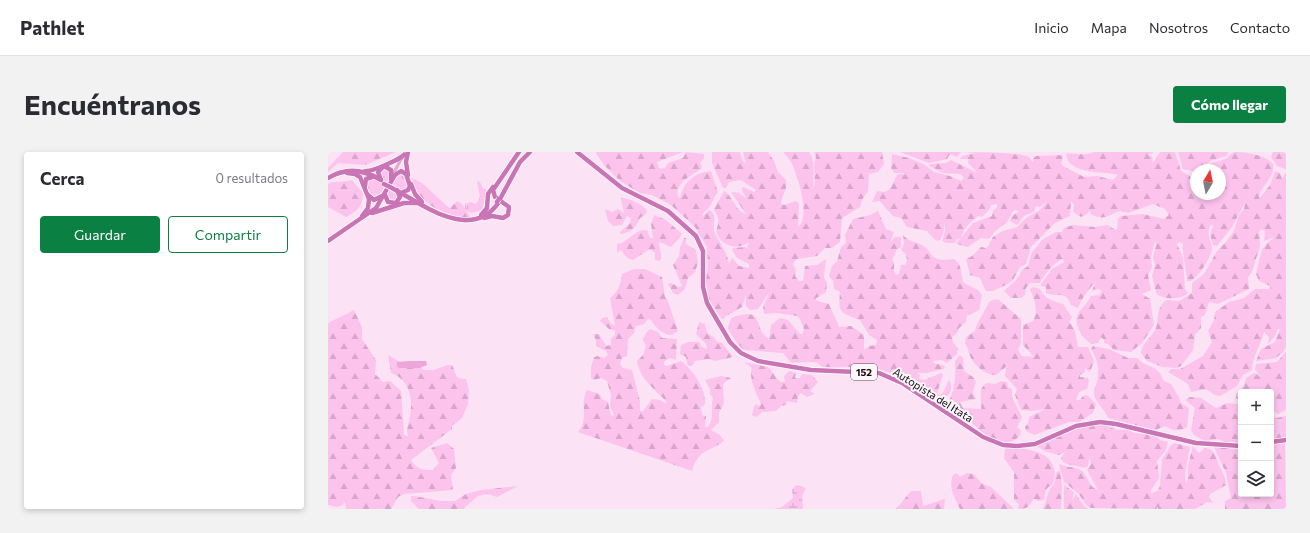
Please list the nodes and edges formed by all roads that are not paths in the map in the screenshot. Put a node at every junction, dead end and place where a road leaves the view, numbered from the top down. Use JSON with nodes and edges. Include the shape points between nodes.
{"nodes":[{"id":1,"x":519,"y":152,"type":"edge"},
{"id":2,"x":529,"y":152,"type":"edge"},
{"id":3,"x":578,"y":152,"type":"edge"},
{"id":4,"x":406,"y":153,"type":"edge"},
{"id":5,"x":361,"y":171,"type":"junction"},
{"id":6,"x":346,"y":173,"type":"junction"},
{"id":7,"x":394,"y":176,"type":"junction"},
{"id":8,"x":372,"y":177,"type":"junction"},
{"id":9,"x":328,"y":180,"type":"edge"},
{"id":10,"x":495,"y":184,"type":"junction"},
{"id":11,"x":389,"y":185,"type":"junction"},
{"id":12,"x":386,"y":192,"type":"junction"},
{"id":13,"x":403,"y":192,"type":"junction"},
{"id":14,"x":382,"y":196,"type":"junction"},
{"id":15,"x":499,"y":201,"type":"junction"},
{"id":16,"x":422,"y":202,"type":"junction"},
{"id":17,"x":428,"y":207,"type":"junction"},
{"id":18,"x":367,"y":215,"type":"junction"},
{"id":19,"x":361,"y":217,"type":"junction"},
{"id":20,"x":477,"y":217,"type":"junction"},
{"id":21,"x":473,"y":220,"type":"junction"},
{"id":22,"x":328,"y":240,"type":"edge"},
{"id":23,"x":1286,"y":439,"type":"edge"},
{"id":24,"x":1274,"y":441,"type":"edge"},
{"id":25,"x":1238,"y":445,"type":"edge"}],
"edges":[{"from":1,"to":10,"type":"main road"},
{"from":1,"to":21,"type":"highway","via":[[493,190],[495,197],[509,206],[508,215],[503,218],[491,216]]},
{"from":2,"to":15,"type":"highway","via":[[518,163]]},
{"from":3,"to":25,"type":"highway","name":"Autopista del Itata","number":"152","via":[[622,187],[668,209],[696,234],[704,251],[705,289],[709,304],[733,344],[749,356],[813,369],[887,374],[983,435],[1008,444],[1033,443],[1078,424],[1101,421],[1195,442]]},
{"from":4,"to":5,"type":"highway","via":[[395,162],[372,171]]},
{"from":4,"to":7,"type":"main road"},
{"from":4,"to":16,"type":"highway","via":[[407,169],[414,192]]},
{"from":5,"to":9,"type":"highway","via":[[343,172]]},
{"from":5,"to":11,"type":"highway"},
{"from":6,"to":8,"type":"highway","via":[[361,173]]},
{"from":6,"to":9,"type":"highway"},
{"from":6,"to":19,"type":"highway","via":[[359,176],[368,198],[368,208]]},
{"from":7,"to":11,"type":"highway"},
{"from":7,"to":11,"type":"highway","via":[[390,168],[383,166],[378,172]]},
{"from":7,"to":13,"type":"highway","via":[[401,171],[407,175],[410,188]]},
{"from":8,"to":11,"type":"highway"},
{"from":8,"to":14,"type":"highway","via":[[367,178],[364,183],[369,196],[374,200]]},
{"from":10,"to":15,"type":"highway","via":[[491,191],[492,196],[506,205],[508,209],[504,217],[499,217],[496,213]]},
{"from":10,"to":20,"type":"highway","via":[[488,193],[487,209]]},
{"from":11,"to":12,"type":"highway"},
{"from":11,"to":12,"type":"highway","via":[[400,198],[395,204],[387,201]]},
{"from":11,"to":13,"type":"highway"},
{"from":11,"to":14,"type":"highway"},
{"from":11,"to":17,"type":"highway"},
{"from":12,"to":18,"type":"highway","via":[[378,206]]},
{"from":13,"to":16,"type":"highway"},
{"from":14,"to":19,"type":"highway","via":[[374,207]]},
{"from":15,"to":20,"type":"highway","via":[[489,211]]},
{"from":15,"to":21,"type":"highway","via":[[487,214]]},
{"from":16,"to":20,"type":"highway","via":[[455,218]]},
{"from":17,"to":18,"type":"highway","via":[[408,202]]},
{"from":17,"to":21,"type":"highway","via":[[454,220]]},
{"from":18,"to":22,"type":"highway"},
{"from":19,"to":22,"type":"highway"},
{"from":23,"to":24,"type":"highway"}]}
